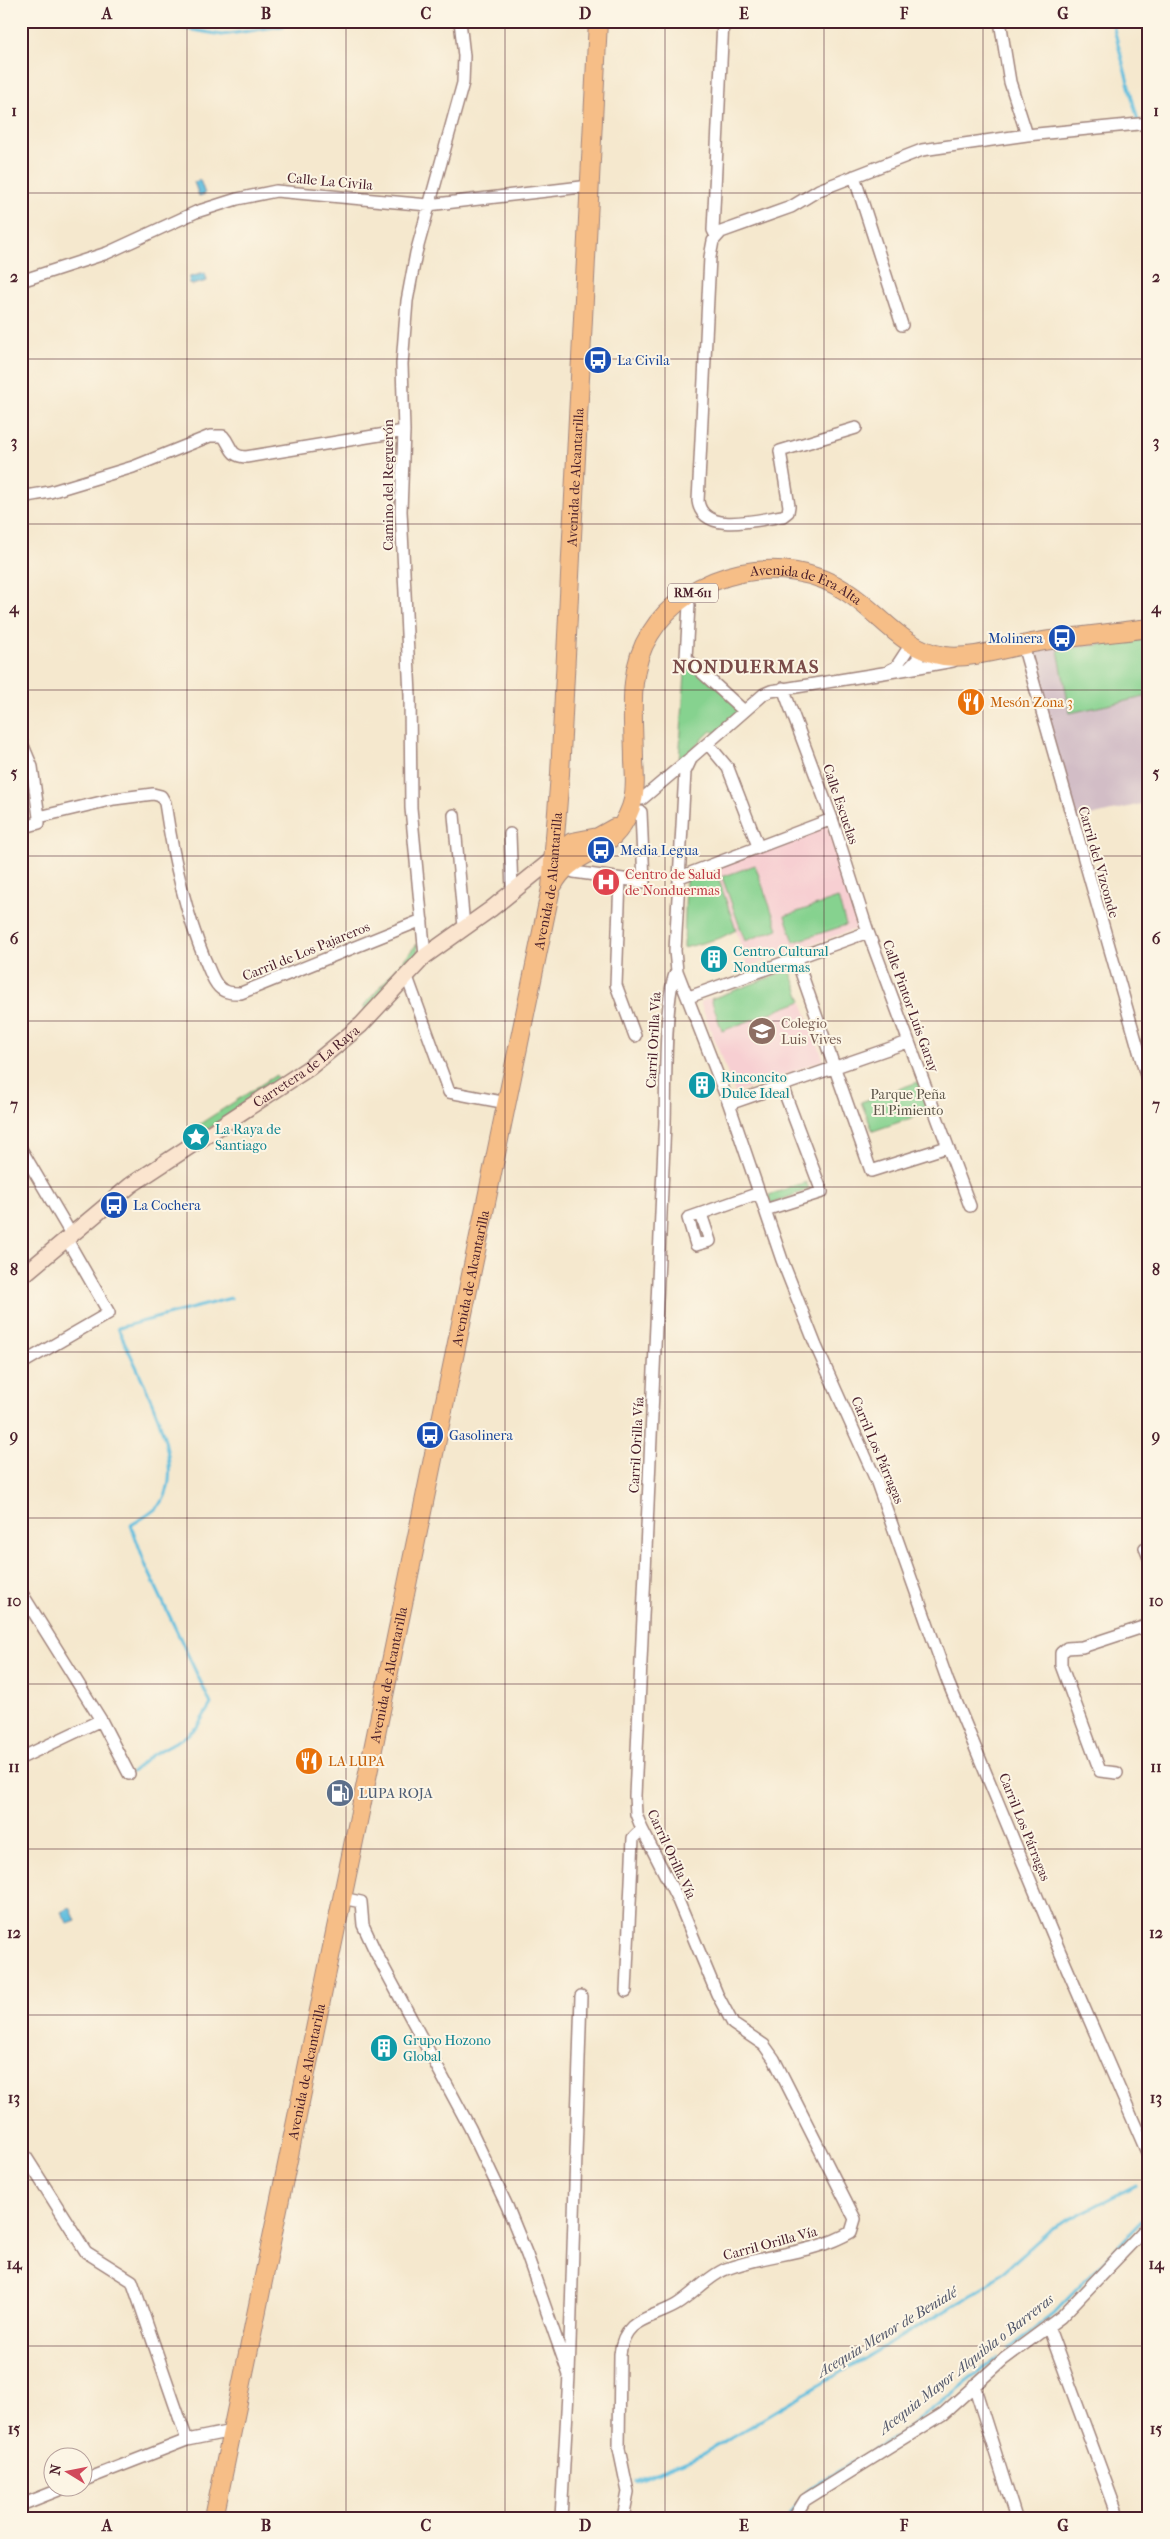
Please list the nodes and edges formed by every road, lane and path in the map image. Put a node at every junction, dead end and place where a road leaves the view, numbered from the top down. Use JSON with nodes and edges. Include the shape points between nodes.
{"nodes":[{"id":1,"x":460,"y":21,"type":"edge"},
{"id":2,"x":598,"y":21,"type":"edge"},
{"id":3,"x":724,"y":21,"type":"edge"},
{"id":4,"x":1000,"y":21,"type":"edge"},
{"id":5,"x":1142,"y":123,"type":"edge"},
{"id":6,"x":1027,"y":135,"type":"junction"},
{"id":7,"x":854,"y":176,"type":"junction"},
{"id":8,"x":590,"y":186,"type":"junction"},
{"id":9,"x":428,"y":205,"type":"junction"},
{"id":10,"x":716,"y":236,"type":"junction"},
{"id":11,"x":21,"y":281,"type":"edge"},
{"id":12,"x":902,"y":324,"type":"dead end"},
{"id":13,"x":856,"y":428,"type":"dead end"},
{"id":14,"x":404,"y":431,"type":"junction"},
{"id":15,"x":21,"y":497,"type":"edge"},
{"id":16,"x":689,"y":605,"type":"dead end"},
{"id":17,"x":1149,"y":628,"type":"edge"},
{"id":18,"x":1023,"y":645,"type":"junction"},
{"id":19,"x":915,"y":646,"type":"junction"},
{"id":20,"x":964,"y":655,"type":"junction"},
{"id":21,"x":908,"y":669,"type":"junction"},
{"id":22,"x":890,"y":670,"type":"junction"},
{"id":23,"x":783,"y":688,"type":"junction"},
{"id":24,"x":744,"y":711,"type":"junction"},
{"id":25,"x":21,"y":741,"type":"edge"},
{"id":26,"x":708,"y":744,"type":"junction"},
{"id":27,"x":692,"y":757,"type":"junction"},
{"id":28,"x":642,"y":799,"type":"dead end"},
{"id":29,"x":634,"y":813,"type":"junction"},
{"id":30,"x":558,"y":814,"type":"junction"},
{"id":31,"x":454,"y":815,"type":"dead end"},
{"id":32,"x":40,"y":817,"type":"junction"},
{"id":33,"x":832,"y":819,"type":"junction"},
{"id":34,"x":21,"y":828,"type":"edge"},
{"id":35,"x":510,"y":834,"type":"dead end"},
{"id":36,"x":577,"y":839,"type":"junction"},
{"id":37,"x":758,"y":846,"type":"junction"},
{"id":38,"x":566,"y":862,"type":"junction"},
{"id":39,"x":680,"y":877,"type":"junction"},
{"id":40,"x":620,"y":880,"type":"junction"},
{"id":41,"x":512,"y":891,"type":"junction"},
{"id":42,"x":422,"y":920,"type":"junction"},
{"id":43,"x":464,"y":927,"type":"junction"},
{"id":44,"x":868,"y":932,"type":"junction"},
{"id":45,"x":425,"y":956,"type":"junction"},
{"id":46,"x":796,"y":958,"type":"junction"},
{"id":47,"x":677,"y":970,"type":"junction"},
{"id":48,"x":406,"y":977,"type":"junction"},
{"id":49,"x":688,"y":997,"type":"junction"},
{"id":50,"x":634,"y":1036,"type":"dead end"},
{"id":51,"x":908,"y":1042,"type":"junction"},
{"id":52,"x":835,"y":1067,"type":"junction"},
{"id":53,"x":782,"y":1086,"type":"junction"},
{"id":54,"x":1149,"y":1086,"type":"edge"},
{"id":55,"x":507,"y":1103,"type":"junction"},
{"id":56,"x":729,"y":1104,"type":"junction"},
{"id":57,"x":947,"y":1147,"type":"junction"},
{"id":58,"x":21,"y":1149,"type":"edge"},
{"id":59,"x":759,"y":1193,"type":"junction"},
{"id":60,"x":970,"y":1206,"type":"dead end"},
{"id":61,"x":764,"y":1210,"type":"junction"},
{"id":62,"x":700,"y":1214,"type":"dead end"},
{"id":63,"x":68,"y":1236,"type":"junction"},
{"id":64,"x":21,"y":1277,"type":"edge"},
{"id":65,"x":21,"y":1364,"type":"edge"},
{"id":66,"x":21,"y":1592,"type":"edge"},
{"id":67,"x":1149,"y":1625,"type":"edge"},
{"id":68,"x":101,"y":1720,"type":"junction"},
{"id":69,"x":21,"y":1758,"type":"edge"},
{"id":70,"x":1117,"y":1773,"type":"dead end"},
{"id":71,"x":129,"y":1774,"type":"dead end"},
{"id":72,"x":642,"y":1830,"type":"junction"},
{"id":73,"x":342,"y":1898,"type":"junction"},
{"id":74,"x":626,"y":1991,"type":"dead end"},
{"id":75,"x":581,"y":1996,"type":"dead end"},
{"id":76,"x":21,"y":2148,"type":"edge"},
{"id":77,"x":1149,"y":2157,"type":"edge"},
{"id":78,"x":1149,"y":2225,"type":"edge"},
{"id":79,"x":1048,"y":2326,"type":"junction"},
{"id":80,"x":568,"y":2376,"type":"junction"},
{"id":81,"x":974,"y":2385,"type":"junction"},
{"id":82,"x":232,"y":2431,"type":"junction"},
{"id":83,"x":187,"y":2440,"type":"junction"},
{"id":84,"x":92,"y":2477,"type":"edge"},
{"id":85,"x":44,"y":2496,"type":"edge"},
{"id":86,"x":21,"y":2505,"type":"edge"},
{"id":87,"x":562,"y":2514,"type":"edge"},
{"id":88,"x":214,"y":2518,"type":"edge"},
{"id":89,"x":623,"y":2518,"type":"edge"},
{"id":90,"x":794,"y":2518,"type":"edge"},
{"id":91,"x":1016,"y":2518,"type":"edge"},
{"id":92,"x":1119,"y":2518,"type":"edge"}],
"edges":[{"from":1,"to":9,"type":"street","name":"Camino del Reguerón","via":[[463,83]]},
{"from":2,"to":8,"type":"main road","name":"Avenida de Alcantarilla"},
{"from":3,"to":10,"type":"street","via":[[713,230]]},
{"from":4,"to":6,"type":"street","via":[[1010,82]]},
{"from":5,"to":6,"type":"street"},
{"from":6,"to":7,"type":"street","via":[[922,150]]},
{"from":7,"to":10,"type":"street","via":[[791,207],[732,227]]},
{"from":7,"to":12,"type":"street"},
{"from":8,"to":9,"type":"street","name":"Calle La Civila"},
{"from":8,"to":30,"type":"main road","name":"Avenida de Alcantarilla"},
{"from":9,"to":11,"type":"street","name":"Calle La Civila","via":[[276,191],[196,212],[107,254]]},
{"from":9,"to":14,"type":"street","name":"Camino del Reguerón","via":[[407,300],[402,364]]},
{"from":10,"to":13,"type":"street","via":[[710,257],[700,511],[712,522],[721,523],[783,516],[789,506],[780,451]]},
{"from":14,"to":15,"type":"street","via":[[246,457],[231,452],[223,436],[210,436],[124,470],[50,492]]},
{"from":14,"to":42,"type":"street","name":"Camino del Reguerón","via":[[401,511],[410,695],[411,808]]},
{"from":16,"to":24,"type":"street","via":[[686,658]]},
{"from":17,"to":18,"type":"main road","name":"Avenida de Era Alta","number":"RM-611"},
{"from":18,"to":20,"type":"main road","name":"Avenida de Era Alta","number":"RM-611"},
{"from":18,"to":54,"type":"street","name":"Carril del Vizconde"},
{"from":19,"to":20,"type":"main road","name":"Avenida de Era Alta","number":"RM-611","via":[[944,656]]},
{"from":19,"to":21,"type":"street","via":[[918,659]]},
{"from":19,"to":22,"type":"street"},
{"from":19,"to":29,"type":"main road","name":"Avenida de Era Alta","number":"RM-611","via":[[892,631],[849,593],[814,577],[756,570],[704,585],[658,622],[640,656],[634,689]]},
{"from":20,"to":21,"type":"street","via":[[949,662]]},
{"from":21,"to":22,"type":"street"},
{"from":22,"to":23,"type":"street"},
{"from":23,"to":24,"type":"street","via":[[764,694]]},
{"from":23,"to":33,"type":"street","name":"Calle Escuelas"},
{"from":24,"to":26,"type":"street"},
{"from":25,"to":32,"type":"street","via":[[32,766]]},
{"from":26,"to":27,"type":"street"},
{"from":26,"to":37,"type":"street","via":[[728,768]]},
{"from":27,"to":28,"type":"street"},
{"from":27,"to":39,"type":"street","name":"Carril Los Párragas","via":[[685,772]]},
{"from":29,"to":36,"type":"main road","via":[[604,835]]},
{"from":29,"to":38,"type":"main road","name":"Avenida de Era Alta","number":"RM-611","via":[[610,841]]},
{"from":29,"to":40,"type":"street","via":[[644,882]]},
{"from":30,"to":36,"type":"main road","via":[[566,832]]},
{"from":30,"to":38,"type":"main road","name":"Avenida de Alcantarilla"},
{"from":31,"to":43,"type":"street"},
{"from":32,"to":34,"type":"street","name":"Carril de Los Pajareros","via":[[39,823]]},
{"from":32,"to":42,"type":"street","name":"Carril de Los Pajareros","via":[[114,799],[153,794],[161,796],[176,870],[199,944],[214,979],[229,993],[240,993]]},
{"from":33,"to":37,"type":"street"},
{"from":33,"to":44,"type":"street","name":"Calle Escuelas"},
{"from":35,"to":41,"type":"street"},
{"from":36,"to":38,"type":"main road"},
{"from":36,"to":38,"type":"street","via":[[584,848]]},
{"from":37,"to":39,"type":"street"},
{"from":38,"to":40,"type":"street","via":[[574,872]]},
{"from":38,"to":41,"type":"main road","name":"Carretera de La Raya"},
{"from":38,"to":55,"type":"main road","name":"Avenida de Alcantarilla","via":[[551,888]]},
{"from":39,"to":47,"type":"street","name":"Carril Los Párragas","via":[[675,951]]},
{"from":40,"to":50,"type":"street","via":[[616,985]]},
{"from":41,"to":43,"type":"main road","name":"Carretera de La Raya"},
{"from":42,"to":45,"type":"street","name":"Camino del Reguerón"},
{"from":43,"to":45,"type":"main road","name":"Carretera de La Raya"},
{"from":44,"to":46,"type":"street"},
{"from":44,"to":51,"type":"street","name":"Calle Pintor Luis Garay"},
{"from":45,"to":48,"type":"main road","name":"Carretera de La Raya"},
{"from":46,"to":49,"type":"street"},
{"from":46,"to":52,"type":"street"},
{"from":47,"to":49,"type":"street","name":"Carril Los Párragas"},
{"from":47,"to":72,"type":"street","name":"Carril Orilla Vía","via":[[671,985],[668,1035],[634,1796]]},
{"from":48,"to":55,"type":"street","via":[[449,1092]]},
{"from":48,"to":63,"type":"main road","name":"Carretera de La Raya","via":[[361,1025],[309,1068],[131,1185]]},
{"from":49,"to":56,"type":"street","name":"Carril Los Párragas"},
{"from":51,"to":52,"type":"street"},
{"from":51,"to":57,"type":"street","name":"Calle Pintor Luis Garay"},
{"from":52,"to":53,"type":"street"},
{"from":52,"to":57,"type":"street","via":[[871,1171]]},
{"from":53,"to":56,"type":"street"},
{"from":53,"to":61,"type":"street","via":[[822,1192]]},
{"from":55,"to":73,"type":"main road","name":"Avenida de Alcantarilla"},
{"from":56,"to":59,"type":"street","name":"Carril Los Párragas"},
{"from":57,"to":60,"type":"street","name":"Calle Pintor Luis Garay"},
{"from":58,"to":63,"type":"street"},
{"from":59,"to":61,"type":"street","name":"Carril Los Párragas"},
{"from":59,"to":62,"type":"street"},
{"from":61,"to":77,"type":"street","name":"Carril Los Párragas","via":[[816,1346],[876,1480],[948,1682]]},
{"from":63,"to":64,"type":"main road","name":"Carretera de La Raya"},
{"from":63,"to":65,"type":"street","via":[[109,1313]]},
{"from":66,"to":68,"type":"street"},
{"from":67,"to":70,"type":"street","via":[[1067,1648],[1061,1653],[1061,1665],[1100,1771]]},
{"from":68,"to":69,"type":"street"},
{"from":68,"to":71,"type":"street"},
{"from":72,"to":74,"type":"street","via":[[633,1838]]},
{"from":72,"to":89,"type":"street","name":"Carril Orilla Vía","via":[[677,1898],[733,2024],[764,2045],[774,2059],[855,2219],[851,2232],[808,2251],[779,2254],[724,2269],[676,2305],[630,2328],[622,2341],[620,2354],[619,2448],[628,2492]]},
{"from":73,"to":80,"type":"street","via":[[361,1902],[363,1925],[376,1953],[470,2128],[524,2246]]},
{"from":73,"to":82,"type":"main road","name":"Avenida de Alcantarilla"},
{"from":75,"to":80,"type":"street"},
{"from":76,"to":83,"type":"street","via":[[86,2252],[132,2281]]},
{"from":78,"to":79,"type":"street"},
{"from":79,"to":81,"type":"street"},
{"from":79,"to":92,"type":"street"},
{"from":80,"to":87,"type":"street"},
{"from":81,"to":90,"type":"street","via":[[943,2414],[805,2500]]},
{"from":81,"to":91,"type":"street"},
{"from":82,"to":83,"type":"street"},
{"from":82,"to":88,"type":"main road","name":"Avenida de Alcantarilla"},
{"from":83,"to":84,"type":"street"},
{"from":85,"to":86,"type":"street"}]}
